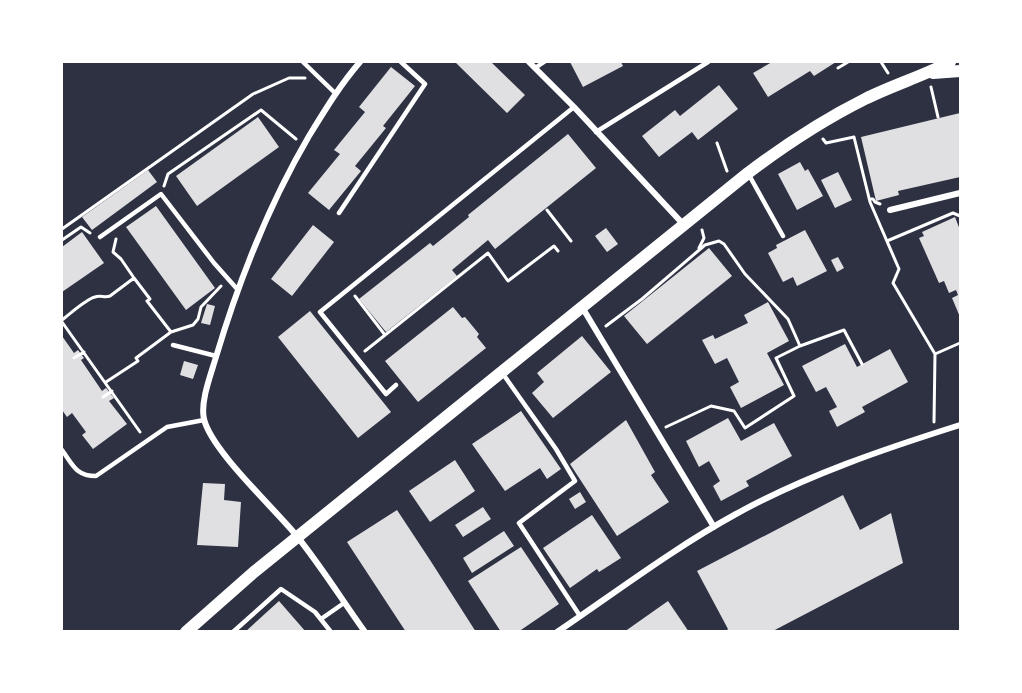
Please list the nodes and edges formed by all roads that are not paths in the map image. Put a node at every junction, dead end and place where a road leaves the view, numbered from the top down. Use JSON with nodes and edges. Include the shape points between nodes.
{"nodes":[{"id":1,"x":303,"y":62,"type":"edge"},
{"id":2,"x":360,"y":62,"type":"edge"},
{"id":3,"x":401,"y":62,"type":"edge"},
{"id":4,"x":529,"y":62,"type":"edge"},
{"id":5,"x":544,"y":62,"type":"edge"},
{"id":6,"x":708,"y":62,"type":"edge"},
{"id":7,"x":950,"y":62,"type":"edge"},
{"id":8,"x":535,"y":68,"type":"junction"},
{"id":9,"x":960,"y":71,"type":"edge"},
{"id":10,"x":929,"y":73,"type":"junction"},
{"id":11,"x":335,"y":93,"type":"junction"},
{"id":12,"x":574,"y":107,"type":"junction"},
{"id":13,"x":596,"y":132,"type":"junction"},
{"id":14,"x":748,"y":173,"type":"junction"},
{"id":15,"x":960,"y":193,"type":"edge"},
{"id":16,"x":890,"y":210,"type":"dead end"},
{"id":17,"x":339,"y":213,"type":"dead end"},
{"id":18,"x":684,"y":225,"type":"junction"},
{"id":19,"x":783,"y":236,"type":"dead end"},
{"id":20,"x":100,"y":237,"type":"road end"},
{"id":21,"x":238,"y":290,"type":"junction"},
{"id":22,"x":582,"y":307,"type":"junction"},
{"id":23,"x":173,"y":345,"type":"dead end"},
{"id":24,"x":216,"y":356,"type":"junction"},
{"id":25,"x":502,"y":372,"type":"junction"},
{"id":26,"x":396,"y":385,"type":"dead end"},
{"id":27,"x":204,"y":420,"type":"junction"},
{"id":28,"x":960,"y":425,"type":"edge"},
{"id":29,"x":62,"y":450,"type":"edge"},
{"id":30,"x":714,"y":527,"type":"junction"},
{"id":31,"x":297,"y":537,"type":"junction"},
{"id":32,"x":344,"y":603,"type":"junction"},
{"id":33,"x":580,"y":616,"type":"junction"},
{"id":34,"x":321,"y":619,"type":"junction"},
{"id":35,"x":186,"y":632,"type":"edge"},
{"id":36,"x":233,"y":632,"type":"edge"},
{"id":37,"x":331,"y":632,"type":"edge"},
{"id":38,"x":365,"y":632,"type":"edge"},
{"id":39,"x":557,"y":632,"type":"edge"}],
"edges":[{"from":1,"to":11,"type":"lane"},
{"from":2,"to":11,"type":"street"},
{"from":3,"to":17,"type":"lane","via":[[425,84]]},
{"from":4,"to":8,"type":"street"},
{"from":5,"to":8,"type":"lane"},
{"from":6,"to":13,"type":"lane"},
{"from":7,"to":10,"type":"main road"},
{"from":8,"to":12,"type":"street"},
{"from":9,"to":10,"type":"main road"},
{"from":10,"to":14,"type":"main road","via":[[830,118]]},
{"from":11,"to":21,"type":"street","via":[[266,218]]},
{"from":12,"to":13,"type":"street"},
{"from":12,"to":26,"type":"lane","via":[[320,312],[386,394]]},
{"from":13,"to":18,"type":"street"},
{"from":14,"to":18,"type":"main road"},
{"from":14,"to":19,"type":"lane"},
{"from":15,"to":16,"type":"street"},
{"from":18,"to":22,"type":"main road"},
{"from":20,"to":21,"type":"lane","via":[[161,194]]},
{"from":21,"to":24,"type":"street"},
{"from":22,"to":25,"type":"main road"},
{"from":22,"to":30,"type":"street"},
{"from":23,"to":24,"type":"lane"},
{"from":24,"to":27,"type":"street"},
{"from":25,"to":31,"type":"main road"},
{"from":25,"to":33,"type":"lane","via":[[575,481],[519,523]]},
{"from":27,"to":29,"type":"lane","via":[[167,427],[96,476],[77,471]]},
{"from":27,"to":31,"type":"street","via":[[212,439]]},
{"from":28,"to":30,"type":"street","via":[[807,479]]},
{"from":30,"to":33,"type":"street"},
{"from":31,"to":32,"type":"street"},
{"from":31,"to":35,"type":"main road"},
{"from":32,"to":34,"type":"lane"},
{"from":32,"to":38,"type":"street"},
{"from":33,"to":39,"type":"street"},
{"from":34,"to":36,"type":"lane","via":[[281,590]]},
{"from":34,"to":37,"type":"lane"}]}
